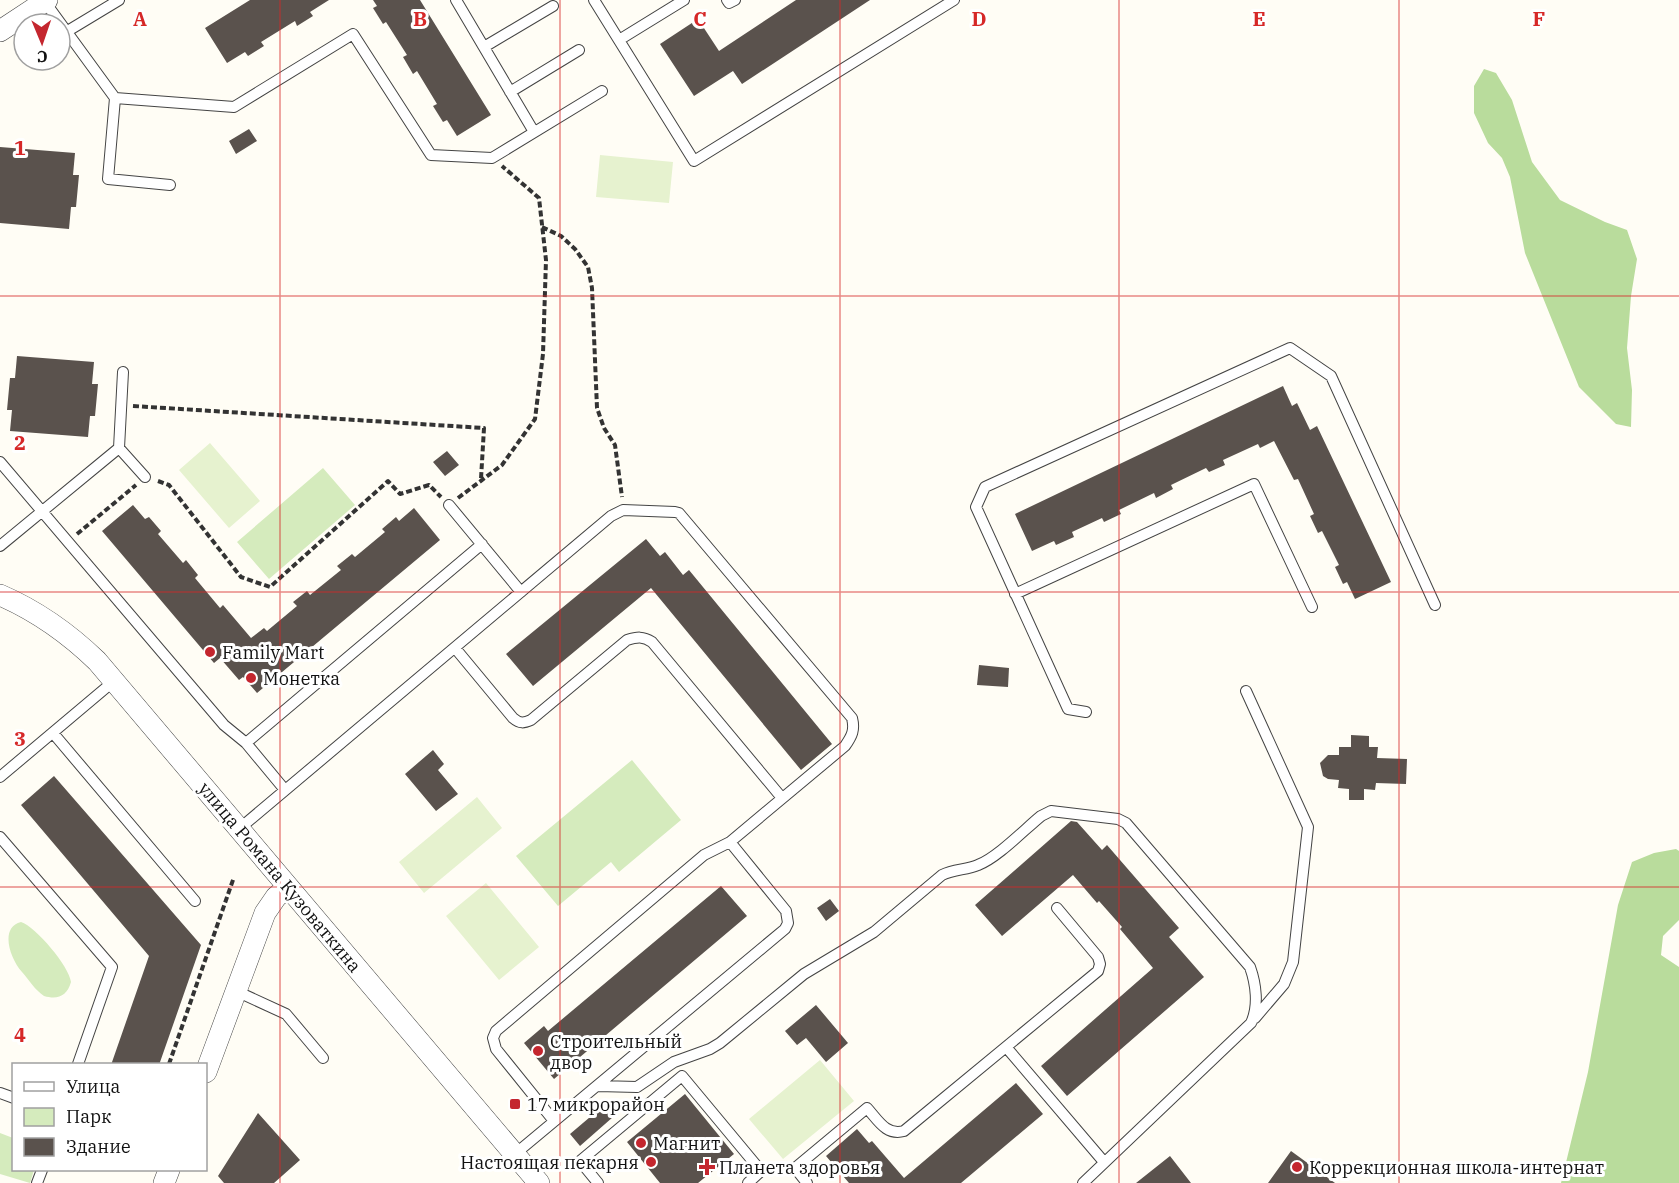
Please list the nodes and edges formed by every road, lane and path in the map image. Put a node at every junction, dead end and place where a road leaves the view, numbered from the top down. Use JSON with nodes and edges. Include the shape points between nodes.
{"nodes":[{"id":1,"x":118,"y":0,"type":"edge"},
{"id":2,"x":594,"y":0,"type":"edge"},
{"id":3,"x":684,"y":0,"type":"edge"},
{"id":4,"x":727,"y":0,"type":"edge"},
{"id":5,"x":735,"y":0,"type":"edge"},
{"id":6,"x":954,"y":0,"type":"edge"},
{"id":7,"x":46,"y":1,"type":"edge"},
{"id":8,"x":460,"y":1,"type":"edge"},
{"id":9,"x":553,"y":6,"type":"dead end"},
{"id":10,"x":72,"y":28,"type":"edge"},
{"id":11,"x":0,"y":31,"type":"edge"},
{"id":12,"x":72,"y":40,"type":"edge"},
{"id":13,"x":619,"y":40,"type":"junction"},
{"id":14,"x":484,"y":47,"type":"junction"},
{"id":15,"x":579,"y":50,"type":"dead end"},
{"id":16,"x":602,"y":91,"type":"dead end"},
{"id":17,"x":510,"y":92,"type":"junction"},
{"id":18,"x":115,"y":98,"type":"junction"},
{"id":19,"x":534,"y":132,"type":"junction"},
{"id":20,"x":492,"y":158,"type":"junction"},
{"id":21,"x":170,"y":184,"type":"dead end"},
{"id":22,"x":542,"y":227,"type":"junction"},
{"id":23,"x":123,"y":372,"type":"dead end"},
{"id":24,"x":121,"y":405,"type":"junction"},
{"id":25,"x":119,"y":448,"type":"junction"},
{"id":26,"x":0,"y":462,"type":"edge"},
{"id":27,"x":145,"y":477,"type":"junction"},
{"id":28,"x":481,"y":480,"type":"junction"},
{"id":29,"x":429,"y":485,"type":"dead end"},
{"id":30,"x":449,"y":505,"type":"joint"},
{"id":31,"x":623,"y":510,"type":"junction"},
{"id":32,"x":42,"y":512,"type":"junction"},
{"id":33,"x":68,"y":542,"type":"junction"},
{"id":34,"x":482,"y":544,"type":"junction"},
{"id":35,"x":0,"y":546,"type":"edge"},
{"id":36,"x":521,"y":592,"type":"junction"},
{"id":37,"x":1015,"y":594,"type":"junction"},
{"id":38,"x":0,"y":595,"type":"edge"},
{"id":39,"x":1435,"y":605,"type":"dead end"},
{"id":40,"x":1312,"y":607,"type":"dead end"},
{"id":41,"x":455,"y":648,"type":"junction"},
{"id":42,"x":114,"y":681,"type":"junction"},
{"id":43,"x":1246,"y":691,"type":"dead end"},
{"id":44,"x":1086,"y":712,"type":"dead end"},
{"id":45,"x":53,"y":733,"type":"junction"},
{"id":46,"x":246,"y":743,"type":"junction"},
{"id":47,"x":0,"y":777,"type":"edge"},
{"id":48,"x":285,"y":790,"type":"junction"},
{"id":49,"x":782,"y":798,"type":"junction"},
{"id":50,"x":239,"y":829,"type":"junction"},
{"id":51,"x":0,"y":837,"type":"edge"},
{"id":52,"x":730,"y":842,"type":"junction"},
{"id":53,"x":234,"y":877,"type":"dead end"},
{"id":54,"x":288,"y":887,"type":"junction"},
{"id":55,"x":195,"y":901,"type":"dead end"},
{"id":56,"x":1057,"y":908,"type":"dead end"},
{"id":57,"x":236,"y":991,"type":"junction"},
{"id":58,"x":1251,"y":1023,"type":"junction"},
{"id":59,"x":1006,"y":1047,"type":"junction"},
{"id":60,"x":323,"y":1058,"type":"dead end"},
{"id":61,"x":79,"y":1063,"type":"edge"},
{"id":62,"x":170,"y":1063,"type":"edge"},
{"id":63,"x":207,"y":1069,"type":"edge"},
{"id":64,"x":598,"y":1086,"type":"junction"},
{"id":65,"x":554,"y":1121,"type":"junction"},
{"id":66,"x":514,"y":1154,"type":"junction"},
{"id":67,"x":1104,"y":1162,"type":"junction"},
{"id":68,"x":539,"y":1183,"type":"edge"},
{"id":69,"x":598,"y":1183,"type":"edge"},
{"id":70,"x":748,"y":1183,"type":"edge"},
{"id":71,"x":807,"y":1183,"type":"edge"},
{"id":72,"x":1083,"y":1183,"type":"edge"}],
"edges":[{"from":1,"to":10,"type":"lane"},
{"from":2,"to":13,"type":"lane"},
{"from":3,"to":13,"type":"lane"},
{"from":4,"to":5,"type":"lane"},
{"from":6,"to":13,"type":"lane","via":[[694,161]]},
{"from":7,"to":11,"type":"street"},
{"from":8,"to":14,"type":"lane"},
{"from":9,"to":14,"type":"lane"},
{"from":12,"to":18,"type":"lane"},
{"from":14,"to":17,"type":"lane"},
{"from":15,"to":17,"type":"lane"},
{"from":16,"to":19,"type":"lane"},
{"from":17,"to":19,"type":"lane"},
{"from":18,"to":20,"type":"lane","via":[[234,107],[353,34],[431,155]]},
{"from":18,"to":21,"type":"lane","via":[[108,179]]},
{"from":19,"to":20,"type":"lane"},
{"from":20,"to":22,"type":"path","via":[[539,198]]},
{"from":22,"to":28,"type":"path","via":[[546,260],[535,419],[502,465]]},
{"from":22,"to":31,"type":"path","via":[[561,236],[588,267],[597,408],[615,445]]},
{"from":23,"to":24,"type":"lane"},
{"from":24,"to":25,"type":"lane"},
{"from":24,"to":28,"type":"path","via":[[484,428]]},
{"from":25,"to":27,"type":"lane"},
{"from":25,"to":32,"type":"lane"},
{"from":26,"to":32,"type":"lane"},
{"from":27,"to":29,"type":"path","via":[[169,485],[241,577],[270,587],[388,481],[400,494]]},
{"from":27,"to":33,"type":"path"},
{"from":28,"to":30,"type":"path"},
{"from":30,"to":34,"type":"lane"},
{"from":31,"to":36,"type":"lane"},
{"from":31,"to":49,"type":"lane","via":[[675,512],[682,516],[852,718],[854,727],[844,746]]},
{"from":32,"to":33,"type":"lane"},
{"from":32,"to":35,"type":"lane"},
{"from":33,"to":46,"type":"lane","via":[[224,725]]},
{"from":34,"to":36,"type":"lane"},
{"from":34,"to":46,"type":"lane"},
{"from":36,"to":41,"type":"lane"},
{"from":37,"to":39,"type":"lane","via":[[976,507],[985,487],[1290,348],[1331,376]]},
{"from":37,"to":40,"type":"lane","via":[[1254,484]]},
{"from":37,"to":44,"type":"lane","via":[[1068,709]]},
{"from":38,"to":42,"type":"street","name":"улица Романа Кузоваткина","via":[[60,629],[81,645]]},
{"from":41,"to":48,"type":"lane"},
{"from":41,"to":49,"type":"lane","via":[[513,718],[524,723],[627,640],[645,637]]},
{"from":42,"to":45,"type":"lane"},
{"from":42,"to":50,"type":"street","name":"улица Романа Кузоваткина"},
{"from":43,"to":58,"type":"lane","via":[[1308,827],[1293,962],[1284,984]]},
{"from":45,"to":47,"type":"lane"},
{"from":45,"to":55,"type":"lane"},
{"from":46,"to":48,"type":"lane"},
{"from":48,"to":50,"type":"lane"},
{"from":49,"to":52,"type":"lane"},
{"from":50,"to":54,"type":"street","name":"улица Романа Кузоваткина"},
{"from":51,"to":61,"type":"lane","via":[[112,967]]},
{"from":52,"to":64,"type":"lane","via":[[786,911],[785,929]]},
{"from":52,"to":65,"type":"lane","via":[[704,855],[496,1031],[496,1049]]},
{"from":53,"to":62,"type":"path"},
{"from":54,"to":57,"type":"street","via":[[265,913]]},
{"from":54,"to":66,"type":"street","name":"улица Романа Кузоваткина"},
{"from":56,"to":59,"type":"lane","via":[[1098,957],[1098,971]]},
{"from":57,"to":60,"type":"lane","via":[[286,1014]]},
{"from":57,"to":63,"type":"street"},
{"from":58,"to":64,"type":"lane","via":[[1256,1013],[1255,979],[1250,967],[1126,823],[1051,811],[987,861],[942,874],[874,932],[804,974],[720,1043],[674,1062],[637,1087]]},
{"from":58,"to":67,"type":"lane"},
{"from":59,"to":67,"type":"lane"},
{"from":59,"to":71,"type":"lane","via":[[904,1131],[887,1130],[867,1108],[795,1168]]},
{"from":64,"to":65,"type":"lane"},
{"from":65,"to":66,"type":"lane"},
{"from":66,"to":68,"type":"street","name":"улица Романа Кузоваткина"},
{"from":67,"to":72,"type":"lane"},
{"from":69,"to":70,"type":"lane","via":[[580,1161],[682,1076],[761,1172]]}]}
